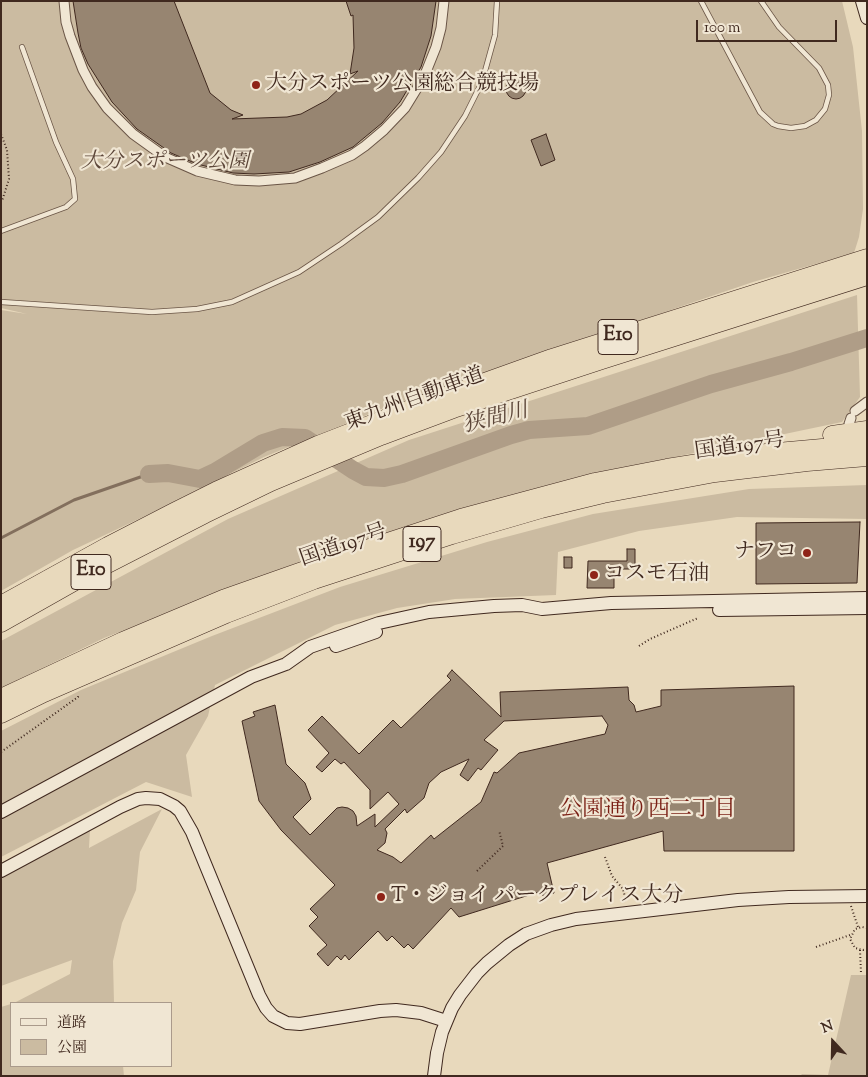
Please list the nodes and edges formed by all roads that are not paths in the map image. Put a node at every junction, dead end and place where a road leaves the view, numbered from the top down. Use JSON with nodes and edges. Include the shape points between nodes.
{"nodes":[{"id":1,"x":64,"y":1,"type":"edge"},
{"id":2,"x":444,"y":1,"type":"edge"},
{"id":3,"x":497,"y":1,"type":"edge"},
{"id":4,"x":701,"y":1,"type":"edge"},
{"id":5,"x":761,"y":1,"type":"edge"},
{"id":6,"x":862,"y":1,"type":"edge"},
{"id":7,"x":867,"y":18,"type":"edge"},
{"id":8,"x":22,"y":47,"type":"dead end"},
{"id":9,"x":1,"y":231,"type":"edge"},
{"id":10,"x":864,"y":258,"type":"edge"},
{"id":11,"x":867,"y":276,"type":"edge"},
{"id":12,"x":1,"y":302,"type":"edge"},
{"id":13,"x":867,"y":402,"type":"edge"},
{"id":14,"x":856,"y":423,"type":"edge"},
{"id":15,"x":377,"y":430,"type":"junction"},
{"id":16,"x":867,"y":444,"type":"edge"},
{"id":17,"x":867,"y":456,"type":"edge"},
{"id":18,"x":719,"y":459,"type":"junction"},
{"id":19,"x":867,"y":468,"type":"edge"},
{"id":20,"x":590,"y":497,"type":"junction"},
{"id":21,"x":179,"y":518,"type":"junction"},
{"id":22,"x":867,"y":598,"type":"edge"},
{"id":23,"x":1,"y":605,"type":"edge"},
{"id":24,"x":867,"y":608,"type":"edge"},
{"id":25,"x":542,"y":609,"type":"junction"},
{"id":26,"x":1,"y":624,"type":"edge"},
{"id":27,"x":1,"y":698,"type":"edge"},
{"id":28,"x":1,"y":714,"type":"edge"},
{"id":29,"x":1,"y":812,"type":"edge"},
{"id":30,"x":1,"y":871,"type":"edge"},
{"id":31,"x":867,"y":896,"type":"edge"},
{"id":32,"x":446,"y":1021,"type":"junction"},
{"id":33,"x":434,"y":1076,"type":"edge"}],
"edges":[{"from":1,"to":2,"type":"street","via":[[68,29],[83,70],[99,97],[124,125],[154,150],[187,168],[248,181],[307,174],[352,154],[374,139],[405,108],[424,77],[438,37]]},
{"from":3,"to":12,"type":"lane","via":[[495,35],[482,82],[465,116],[441,152],[378,217],[299,272],[232,302],[197,309],[152,312]]},
{"from":4,"to":5,"type":"lane","via":[[760,112],[778,126],[805,126],[816,120],[825,109],[828,85],[819,68],[779,27]]},
{"from":6,"to":7,"type":"street"},
{"from":8,"to":9,"type":"lane","via":[[73,180],[75,199],[66,207]]},
{"from":10,"to":15,"type":"highway","name":"東九州自動車道","number":"E10","via":[[552,358]]},
{"from":11,"to":15,"type":"highway","name":"東九州自動車道","number":"E10"},
{"from":13,"to":14,"type":"street"},
{"from":14,"to":18,"type":"highway"},
{"from":15,"to":21,"type":"highway","name":"東九州自動車道","number":"E10","via":[[271,482]]},
{"from":16,"to":18,"type":"highway","name":"国道197号","number":"197"},
{"from":17,"to":20,"type":"highway","name":"国道197号","number":"197","via":[[723,472]]},
{"from":18,"to":27,"type":"highway","name":"国道197号","number":"197","via":[[595,482],[435,526],[223,600],[123,641]]},
{"from":19,"to":20,"type":"highway","via":[[776,473]]},
{"from":20,"to":28,"type":"highway","name":"国道197号","number":"197","via":[[452,535],[314,580],[148,647]]},
{"from":21,"to":23,"type":"highway","name":"東九州自動車道","number":"E10","via":[[108,546]]},
{"from":21,"to":26,"type":"highway","name":"東九州自動車道","number":"E10"},
{"from":22,"to":25,"type":"street","via":[[611,603]]},
{"from":24,"to":25,"type":"street","via":[[733,611]]},
{"from":25,"to":29,"type":"street","via":[[415,623],[368,635],[286,664],[260,679],[201,704]]},
{"from":30,"to":32,"type":"street","via":[[120,807],[138,799],[160,799],[180,811],[192,832],[259,995],[274,1016],[287,1023],[300,1024],[396,1010]]},
{"from":31,"to":32,"type":"street","via":[[738,900],[551,925],[526,934],[487,963],[468,984]]},
{"from":32,"to":33,"type":"street","via":[[436,1053]]}]}
